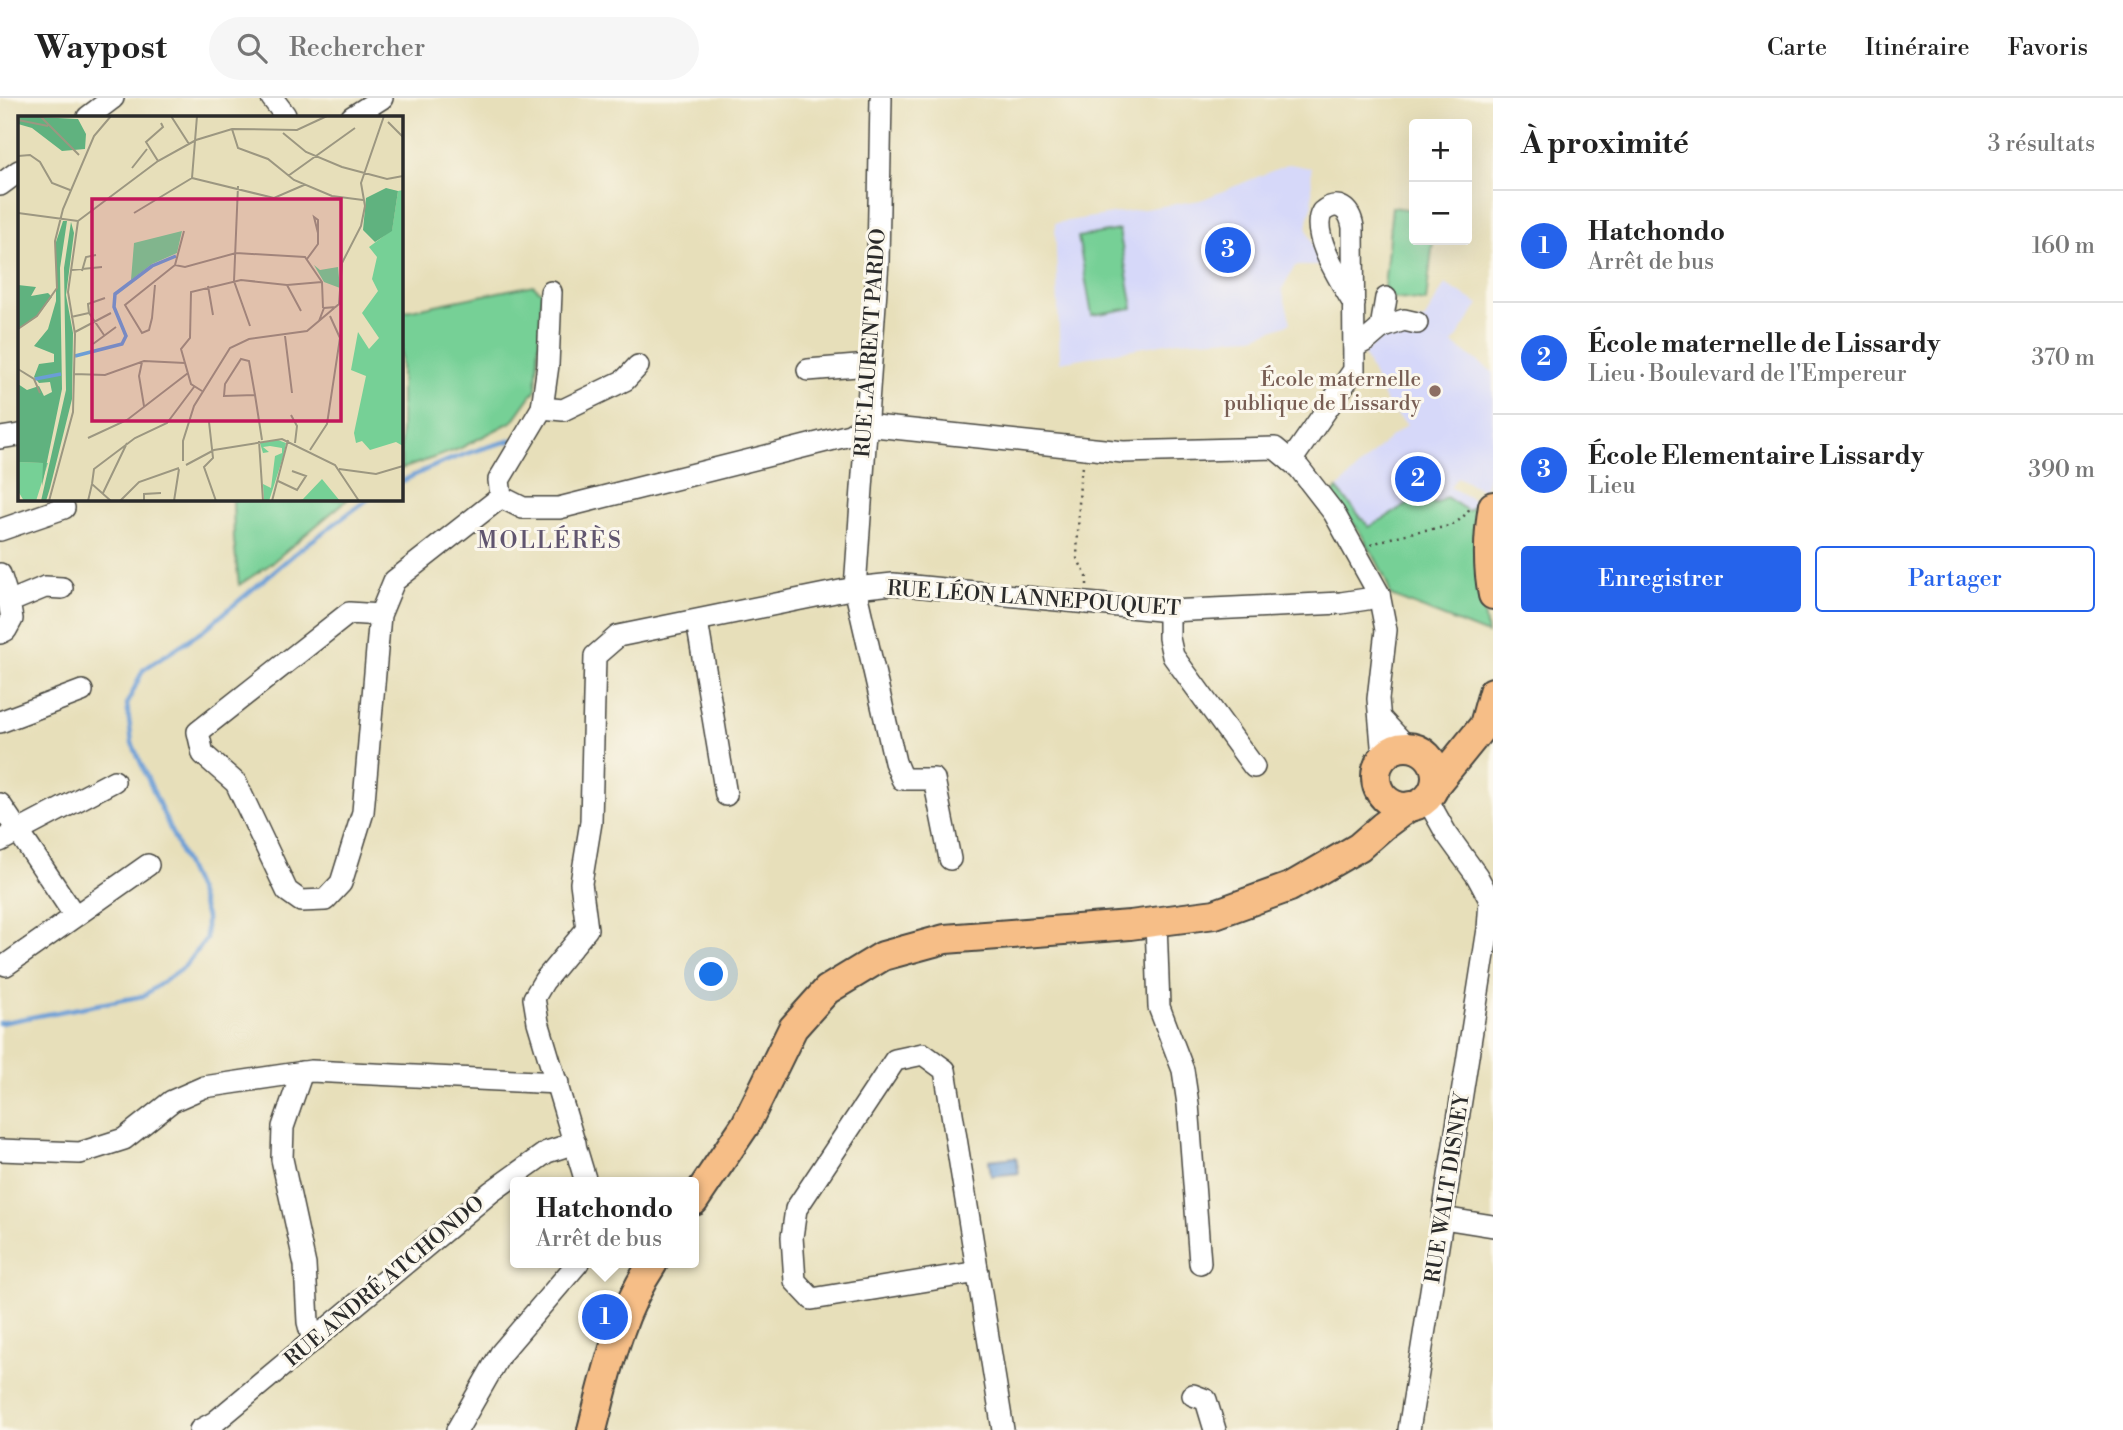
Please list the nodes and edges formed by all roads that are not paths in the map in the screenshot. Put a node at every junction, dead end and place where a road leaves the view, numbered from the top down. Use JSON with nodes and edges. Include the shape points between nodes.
{"nodes":[{"id":1,"x":113,"y":98,"type":"edge"},
{"id":2,"x":382,"y":98,"type":"edge"},
{"id":3,"x":881,"y":98,"type":"edge"},
{"id":4,"x":93,"y":116,"type":"edge"},
{"id":5,"x":354,"y":116,"type":"edge"},
{"id":6,"x":18,"y":172,"type":"edge"},
{"id":7,"x":0,"y":185,"type":"edge"},
{"id":8,"x":551,"y":292,"type":"dead end"},
{"id":9,"x":1386,"y":298,"type":"dead end"},
{"id":10,"x":1354,"y":304,"type":"dead end"},
{"id":11,"x":1418,"y":323,"type":"dead end"},
{"id":12,"x":1381,"y":328,"type":"junction"},
{"id":13,"x":1354,"y":346,"type":"junction"},
{"id":14,"x":869,"y":365,"type":"junction"},
{"id":15,"x":638,"y":366,"type":"dead end"},
{"id":16,"x":808,"y":370,"type":"dead end"},
{"id":17,"x":542,"y":408,"type":"junction"},
{"id":18,"x":865,"y":425,"type":"junction"},
{"id":19,"x":18,"y":435,"type":"edge"},
{"id":20,"x":0,"y":438,"type":"edge"},
{"id":21,"x":1291,"y":461,"type":"junction"},
{"id":22,"x":501,"y":497,"type":"junction"},
{"id":23,"x":1482,"y":506,"type":"edge"},
{"id":24,"x":64,"y":508,"type":"dead end"},
{"id":25,"x":0,"y":530,"type":"edge"},
{"id":26,"x":0,"y":575,"type":"edge"},
{"id":27,"x":62,"y":588,"type":"dead end"},
{"id":28,"x":855,"y":588,"type":"junction"},
{"id":29,"x":1379,"y":594,"type":"junction"},
{"id":30,"x":1493,"y":595,"type":"edge"},
{"id":31,"x":9,"y":602,"type":"junction"},
{"id":32,"x":1169,"y":611,"type":"junction"},
{"id":33,"x":380,"y":615,"type":"junction"},
{"id":34,"x":697,"y":621,"type":"junction"},
{"id":35,"x":0,"y":633,"type":"edge"},
{"id":36,"x":82,"y":691,"type":"dead end"},
{"id":37,"x":1493,"y":692,"type":"edge"},
{"id":38,"x":0,"y":722,"type":"edge"},
{"id":39,"x":1463,"y":748,"type":"junction"},
{"id":40,"x":1405,"y":752,"type":"junction"},
{"id":41,"x":1254,"y":767,"type":"dead end"},
{"id":42,"x":114,"y":781,"type":"dead end"},
{"id":43,"x":1380,"y":791,"type":"junction"},
{"id":44,"x":726,"y":795,"type":"dead end"},
{"id":45,"x":1423,"y":798,"type":"junction"},
{"id":46,"x":0,"y":804,"type":"edge"},
{"id":47,"x":9,"y":836,"type":"edge"},
{"id":48,"x":1359,"y":847,"type":"junction"},
{"id":49,"x":950,"y":859,"type":"dead end"},
{"id":50,"x":148,"y":865,"type":"dead end"},
{"id":51,"x":75,"y":916,"type":"junction"},
{"id":52,"x":1156,"y":922,"type":"junction"},
{"id":53,"x":6,"y":965,"type":"dead end"},
{"id":54,"x":302,"y":1072,"type":"junction"},
{"id":55,"x":558,"y":1083,"type":"junction"},
{"id":56,"x":575,"y":1143,"type":"junction"},
{"id":57,"x":0,"y":1150,"type":"edge"},
{"id":58,"x":512,"y":1177,"type":"edge"},
{"id":59,"x":585,"y":1177,"type":"edge"},
{"id":60,"x":510,"y":1178,"type":"edge"},
{"id":61,"x":699,"y":1194,"type":"edge"},
{"id":62,"x":1443,"y":1218,"type":"junction"},
{"id":63,"x":1493,"y":1226,"type":"edge"},
{"id":64,"x":1200,"y":1264,"type":"dead end"},
{"id":65,"x":574,"y":1268,"type":"edge"},
{"id":66,"x":650,"y":1268,"type":"edge"},
{"id":67,"x":978,"y":1272,"type":"junction"},
{"id":68,"x":313,"y":1341,"type":"junction"},
{"id":69,"x":1194,"y":1395,"type":"dead end"},
{"id":70,"x":200,"y":1430,"type":"edge"},
{"id":71,"x":457,"y":1430,"type":"edge"},
{"id":72,"x":592,"y":1430,"type":"edge"},
{"id":73,"x":1003,"y":1430,"type":"edge"},
{"id":74,"x":1215,"y":1430,"type":"edge"},
{"id":75,"x":1409,"y":1430,"type":"edge"}],
"edges":[{"from":1,"to":4,"type":"street"},
{"from":2,"to":5,"type":"street"},
{"from":3,"to":14,"type":"street","name":"RUE LAURENT PARDO","via":[[878,261]]},
{"from":6,"to":7,"type":"street"},
{"from":8,"to":17,"type":"street"},
{"from":9,"to":12,"type":"street"},
{"from":10,"to":13,"type":"street"},
{"from":11,"to":12,"type":"street","via":[[1404,320]]},
{"from":12,"to":13,"type":"street"},
{"from":13,"to":21,"type":"street","via":[[1354,370]]},
{"from":14,"to":16,"type":"street"},
{"from":14,"to":18,"type":"street","name":"RUE LAURENT PARDO"},
{"from":15,"to":17,"type":"street","via":[[625,380],[563,410]]},
{"from":17,"to":22,"type":"street","via":[[499,480]]},
{"from":18,"to":21,"type":"street","via":[[1123,452],[1275,449]]},
{"from":18,"to":22,"type":"street","via":[[850,435],[559,508],[523,508]]},
{"from":18,"to":28,"type":"street","name":"RUE LAURENT PARDO"},
{"from":19,"to":20,"type":"street"},
{"from":21,"to":29,"type":"street","via":[[1334,513]]},
{"from":22,"to":33,"type":"street","via":[[394,581]]},
{"from":23,"to":30,"type":"main road","via":[[1489,529]]},
{"from":24,"to":25,"type":"street"},
{"from":26,"to":31,"type":"street"},
{"from":27,"to":31,"type":"street","via":[[45,587]]},
{"from":28,"to":32,"type":"street","name":"RUE LÉON LANNEPOUQUET","via":[[893,584]]},
{"from":28,"to":34,"type":"street","name":"RUE LÉON LANNEPOUQUET"},
{"from":28,"to":49,"type":"street","name":"RUE LAURENT PARDO","via":[[895,762],[902,779],[934,779]]},
{"from":29,"to":32,"type":"street","name":"RUE LÉON LANNEPOUQUET","via":[[1341,603]]},
{"from":29,"to":40,"type":"street","via":[[1387,629],[1380,718]]},
{"from":31,"to":35,"type":"street","via":[[12,619]]},
{"from":32,"to":41,"type":"street","via":[[1173,656]]},
{"from":33,"to":33,"type":"street","via":[[349,613],[198,732],[203,754],[236,783],[287,891],[301,901],[326,900],[341,883],[363,812]]},
{"from":34,"to":44,"type":"street"},
{"from":34,"to":55,"type":"street","name":"RUE LÉON LANNEPOUQUET","via":[[618,636],[594,656],[591,822],[582,883],[587,929],[534,998]]},
{"from":36,"to":38,"type":"street"},
{"from":37,"to":39,"type":"main road","via":[[1484,725]]},
{"from":39,"to":40,"type":"main road"},
{"from":39,"to":45,"type":"main road"},
{"from":40,"to":43,"type":"main road","via":[[1376,774]]},
{"from":40,"to":45,"type":"main road","via":[[1435,767]]},
{"from":42,"to":47,"type":"street"},
{"from":43,"to":45,"type":"main road","via":[[1392,803]]},
{"from":43,"to":48,"type":"main road"},
{"from":45,"to":48,"type":"main road"},
{"from":45,"to":62,"type":"street","name":"RUE WALT DISNEY","via":[[1490,900]]},
{"from":46,"to":47,"type":"street"},
{"from":47,"to":51,"type":"street"},
{"from":48,"to":52,"type":"main road","via":[[1290,887],[1215,914]]},
{"from":50,"to":51,"type":"street"},
{"from":51,"to":53,"type":"street"},
{"from":52,"to":61,"type":"main road","via":[[945,939],[883,956],[827,990],[793,1028],[746,1124]]},
{"from":52,"to":64,"type":"street","via":[[1159,1007],[1183,1070],[1188,1104]]},
{"from":54,"to":55,"type":"street"},
{"from":54,"to":57,"type":"street","via":[[204,1087],[172,1101],[124,1139],[80,1153]]},
{"from":54,"to":68,"type":"street","via":[[284,1127],[282,1159],[305,1265]]},
{"from":55,"to":56,"type":"street"},
{"from":56,"to":58,"type":"street","name":"RUE ANDRÉ ATCHONDO","via":[[547,1152]]},
{"from":56,"to":59,"type":"street"},
{"from":60,"to":68,"type":"street","name":"RUE ANDRÉ ATCHONDO"},
{"from":62,"to":63,"type":"street"},
{"from":62,"to":75,"type":"street","name":"RUE WALT DISNEY"},
{"from":65,"to":71,"type":"street","via":[[502,1353]]},
{"from":66,"to":72,"type":"main road","via":[[615,1337]]},
{"from":67,"to":67,"type":"street","via":[[812,1299],[795,1281],[792,1237],[796,1209],[895,1060],[923,1054],[945,1070]]},
{"from":67,"to":73,"type":"street"},
{"from":68,"to":70,"type":"street","name":"RUE ANDRÉ ATCHONDO"},
{"from":69,"to":74,"type":"street","via":[[1206,1400]]}]}
